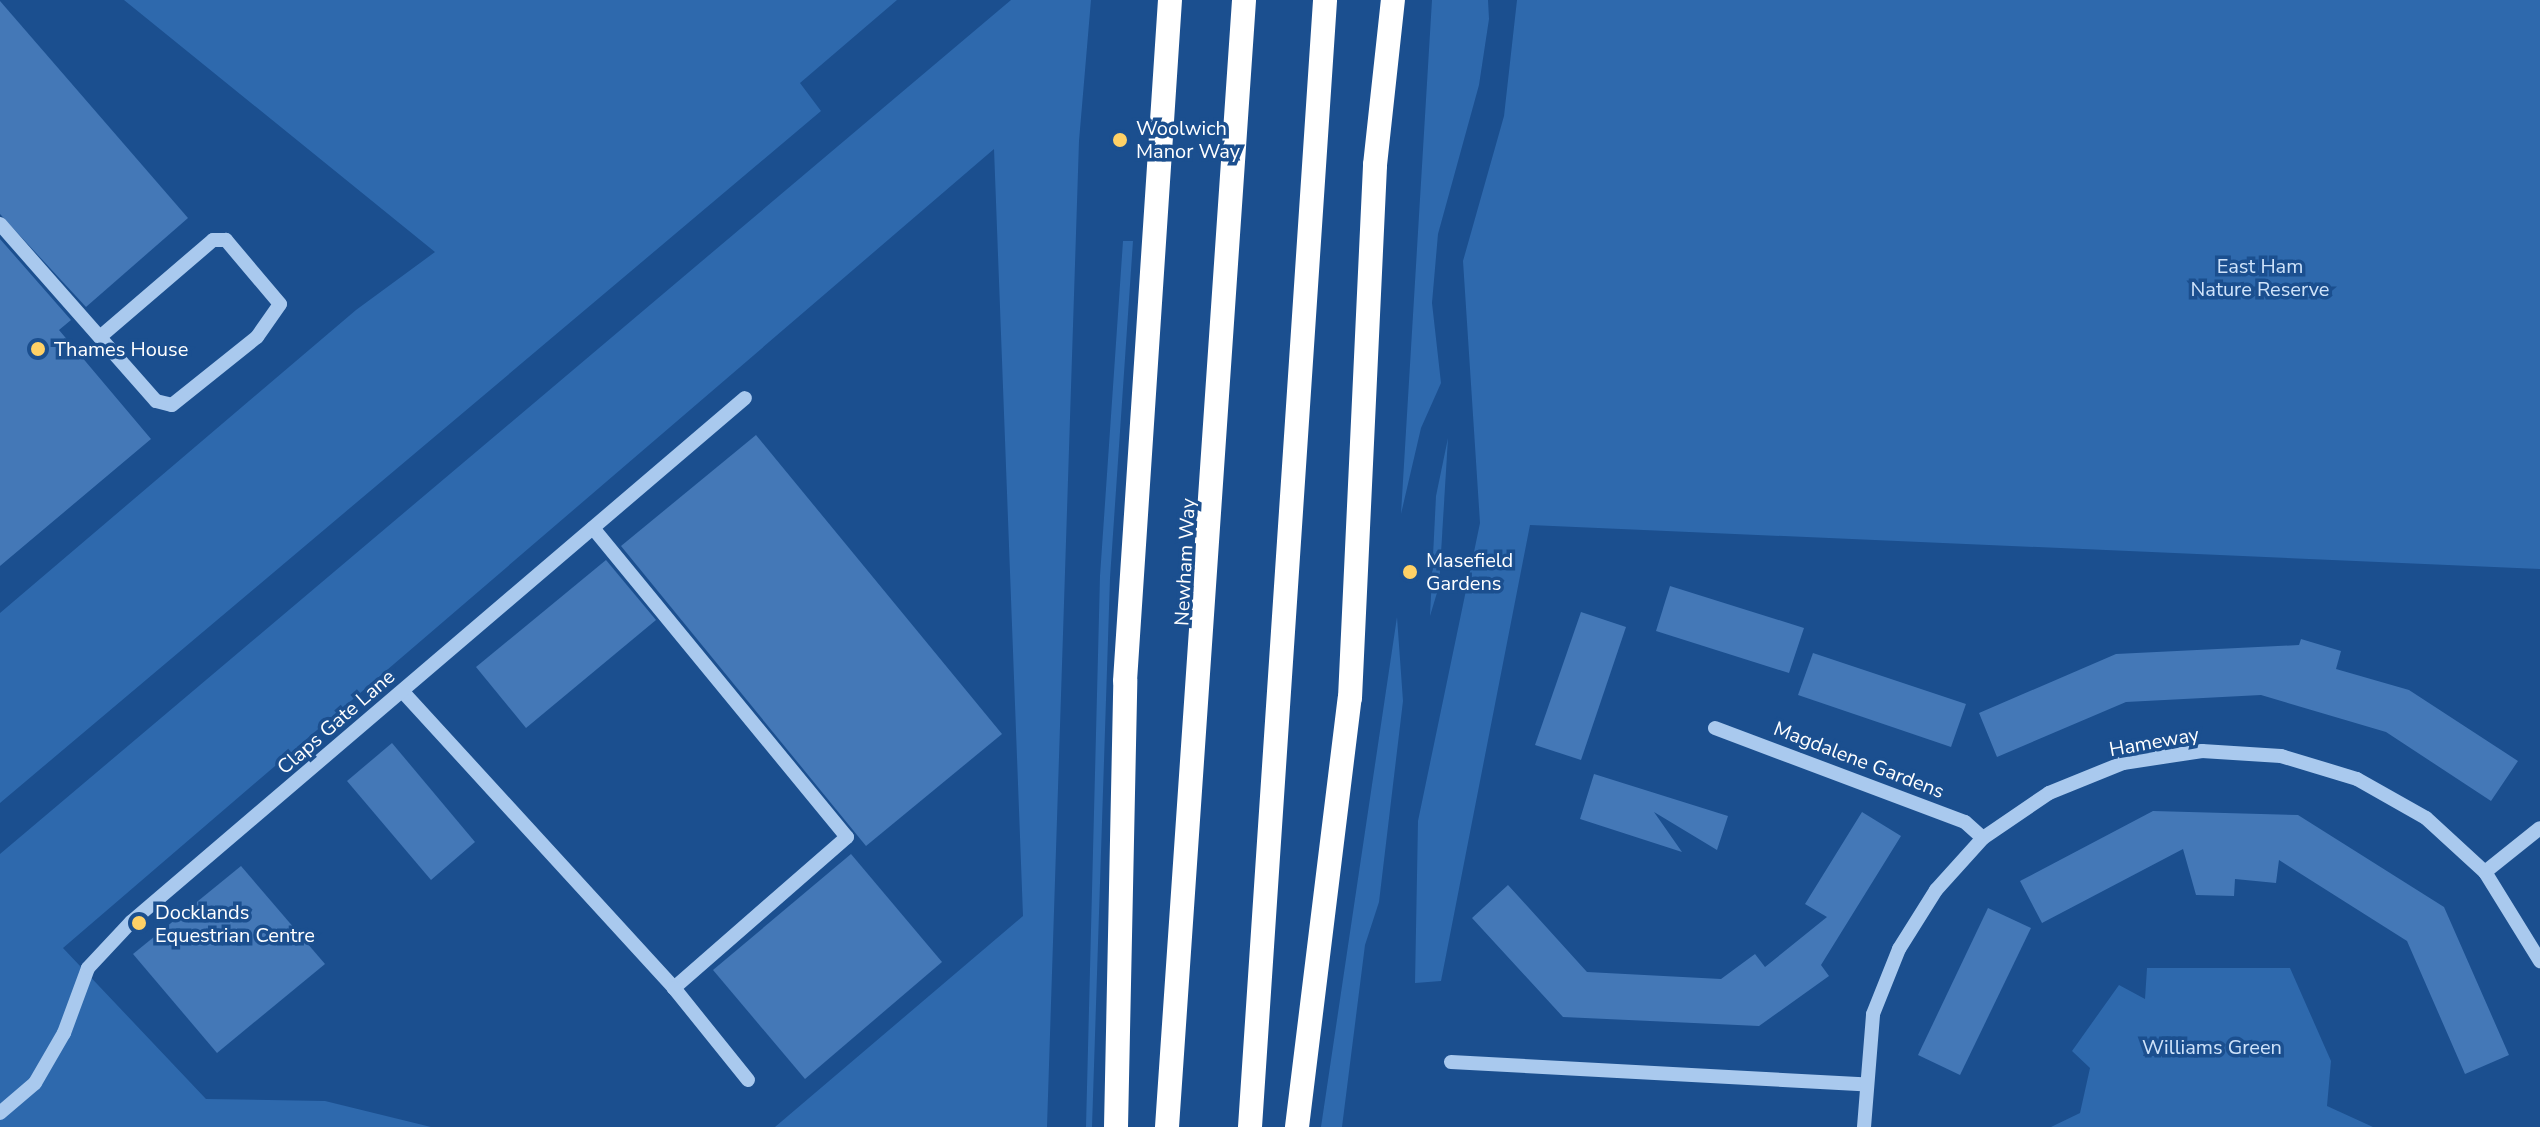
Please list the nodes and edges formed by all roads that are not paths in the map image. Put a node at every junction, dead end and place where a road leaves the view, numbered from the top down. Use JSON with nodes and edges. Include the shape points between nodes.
{"nodes":[{"id":1,"x":1170,"y":0,"type":"edge"},
{"id":2,"x":1244,"y":0,"type":"edge"},
{"id":3,"x":1325,"y":0,"type":"edge"},
{"id":4,"x":1393,"y":0,"type":"edge"},
{"id":5,"x":0,"y":224,"type":"edge"},
{"id":6,"x":100,"y":337,"type":"junction"},
{"id":7,"x":745,"y":398,"type":"dead end"},
{"id":8,"x":593,"y":528,"type":"junction"},
{"id":9,"x":403,"y":692,"type":"junction"},
{"id":10,"x":1715,"y":728,"type":"dead end"},
{"id":11,"x":2540,"y":828,"type":"edge"},
{"id":12,"x":1983,"y":838,"type":"junction"},
{"id":13,"x":2485,"y":872,"type":"junction"},
{"id":14,"x":2540,"y":961,"type":"edge"},
{"id":15,"x":674,"y":988,"type":"junction"},
{"id":16,"x":1451,"y":1062,"type":"dead end"},
{"id":17,"x":748,"y":1080,"type":"dead end"},
{"id":18,"x":1862,"y":1084,"type":"junction"},
{"id":19,"x":0,"y":1113,"type":"edge"},
{"id":20,"x":1116,"y":1127,"type":"edge"},
{"id":21,"x":1167,"y":1127,"type":"edge"},
{"id":22,"x":1250,"y":1127,"type":"edge"},
{"id":23,"x":1297,"y":1127,"type":"edge"},
{"id":24,"x":1864,"y":1127,"type":"edge"}],
"edges":[{"from":1,"to":20,"type":"highway","via":[[1125,681]]},
{"from":2,"to":21,"type":"highway","name":"Newham Way","via":[[1207,603]]},
{"from":3,"to":22,"type":"highway","via":[[1289,608]]},
{"from":4,"to":23,"type":"highway","via":[[1375,165],[1350,698]]},
{"from":5,"to":6,"type":"street"},
{"from":6,"to":6,"type":"street","via":[[156,401],[172,405],[276,318],[273,293],[226,240],[213,240]]},
{"from":7,"to":8,"type":"street","name":"Claps Gate Lane"},
{"from":8,"to":9,"type":"street","name":"Claps Gate Lane"},
{"from":8,"to":15,"type":"street","via":[[847,837]]},
{"from":9,"to":15,"type":"street"},
{"from":9,"to":19,"type":"street","name":"Claps Gate Lane","via":[[131,922],[88,968],[64,1033],[35,1083]]},
{"from":10,"to":12,"type":"street","name":"Magdalene Gardens","via":[[1965,822]]},
{"from":11,"to":13,"type":"street"},
{"from":12,"to":13,"type":"street","name":"Hameway","via":[[2049,793],[2123,763],[2218,752],[2281,756],[2357,779],[2426,818]]},
{"from":12,"to":18,"type":"street","name":"Hameway","via":[[1936,890],[1899,949],[1873,1014]]},
{"from":13,"to":14,"type":"street","name":"Hameway"},
{"from":15,"to":17,"type":"street"},
{"from":16,"to":18,"type":"street"},
{"from":18,"to":24,"type":"street","name":"Hameway"}]}
